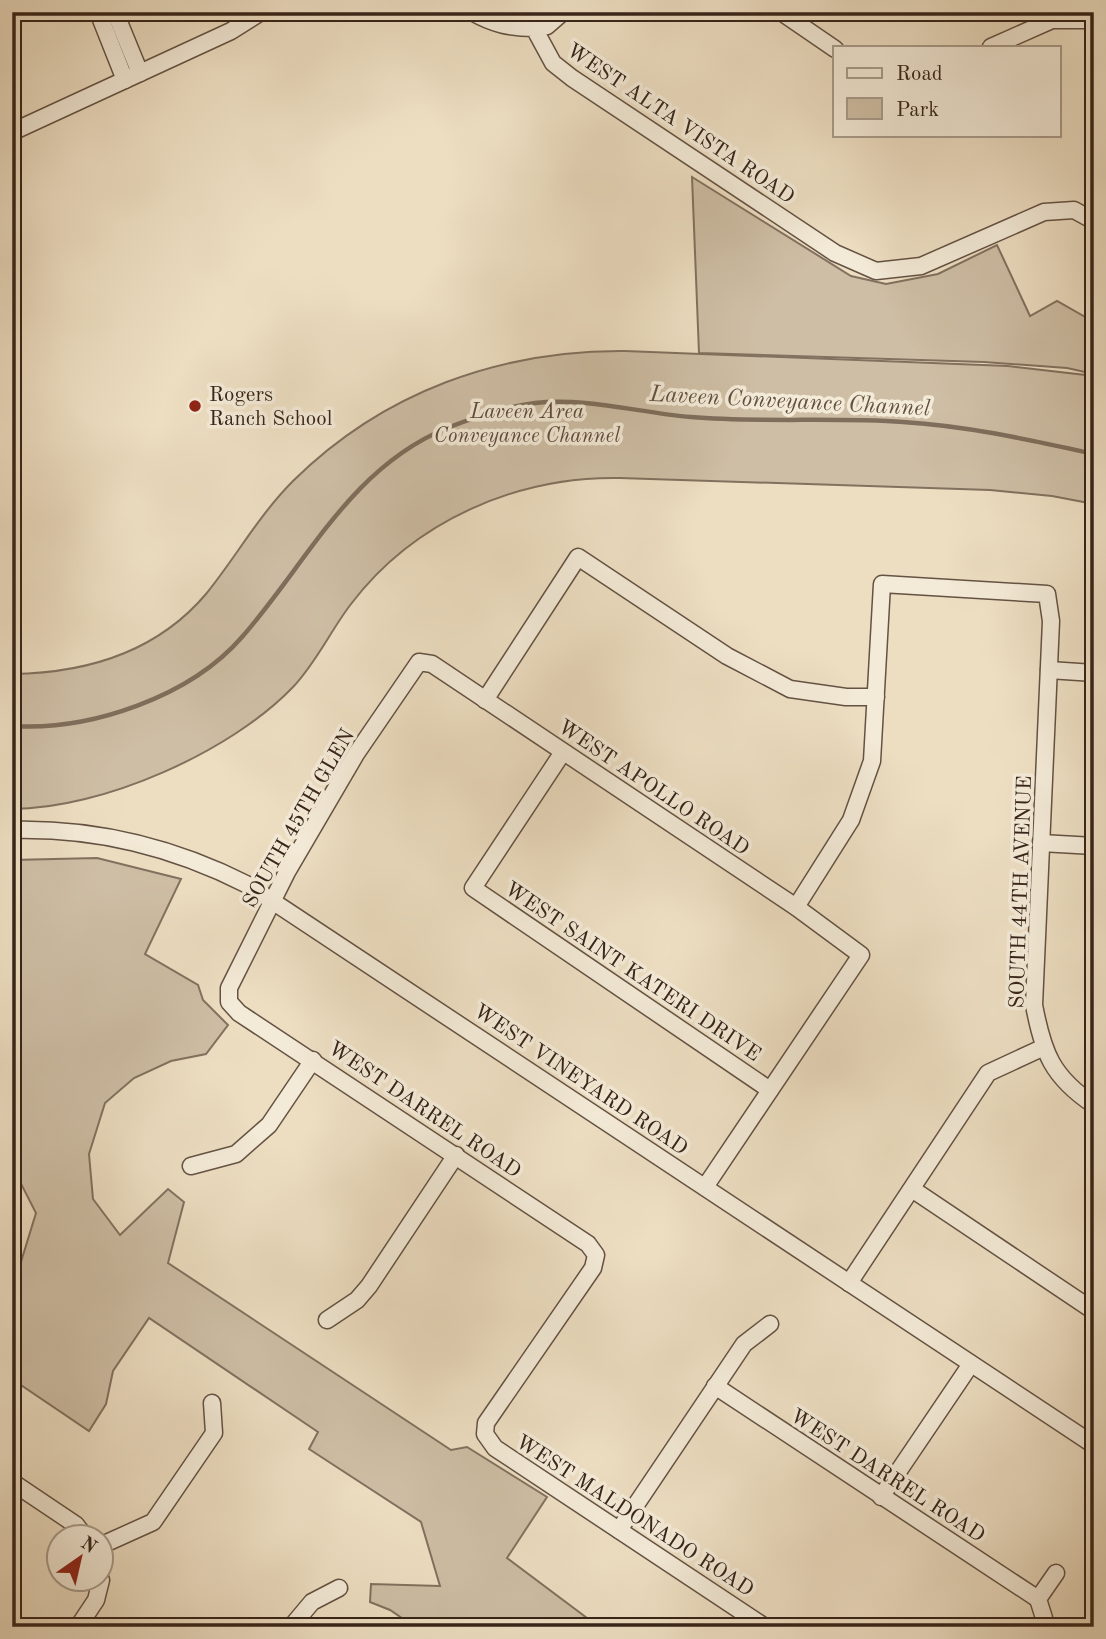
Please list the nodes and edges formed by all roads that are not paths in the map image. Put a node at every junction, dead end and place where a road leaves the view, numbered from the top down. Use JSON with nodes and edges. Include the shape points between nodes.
{"nodes":[{"id":1,"x":98,"y":12,"type":"edge"},
{"id":2,"x":115,"y":12,"type":"edge"},
{"id":3,"x":261,"y":12,"type":"edge"},
{"id":4,"x":472,"y":12,"type":"edge"},
{"id":5,"x":564,"y":12,"type":"edge"},
{"id":6,"x":781,"y":12,"type":"edge"},
{"id":7,"x":1094,"y":20,"type":"edge"},
{"id":8,"x":534,"y":29,"type":"junction"},
{"id":9,"x":993,"y":46,"type":"edge"},
{"id":10,"x":833,"y":48,"type":"edge"},
{"id":11,"x":140,"y":73,"type":"junction"},
{"id":12,"x":125,"y":80,"type":"junction"},
{"id":13,"x":12,"y":132,"type":"edge"},
{"id":14,"x":1094,"y":221,"type":"edge"},
{"id":15,"x":419,"y":662,"type":"joint"},
{"id":16,"x":1049,"y":670,"type":"junction"},
{"id":17,"x":1094,"y":673,"type":"edge"},
{"id":18,"x":876,"y":697,"type":"junction"},
{"id":19,"x":485,"y":700,"type":"junction"},
{"id":20,"x":563,"y":752,"type":"junction"},
{"id":21,"x":12,"y":830,"type":"edge"},
{"id":22,"x":1041,"y":843,"type":"junction"},
{"id":23,"x":1094,"y":846,"type":"edge"},
{"id":24,"x":273,"y":900,"type":"junction"},
{"id":25,"x":796,"y":907,"type":"junction"},
{"id":26,"x":229,"y":1002,"type":"joint"},
{"id":27,"x":1042,"y":1048,"type":"junction"},
{"id":28,"x":313,"y":1060,"type":"junction"},
{"id":29,"x":770,"y":1090,"type":"junction"},
{"id":30,"x":1094,"y":1105,"type":"edge"},
{"id":31,"x":456,"y":1155,"type":"junction"},
{"id":32,"x":191,"y":1166,"type":"dead end"},
{"id":33,"x":705,"y":1187,"type":"junction"},
{"id":34,"x":912,"y":1189,"type":"junction"},
{"id":35,"x":849,"y":1283,"type":"junction"},
{"id":36,"x":1094,"y":1311,"type":"edge"},
{"id":37,"x":327,"y":1320,"type":"dead end"},
{"id":38,"x":770,"y":1324,"type":"dead end"},
{"id":39,"x":971,"y":1364,"type":"junction"},
{"id":40,"x":715,"y":1386,"type":"junction"},
{"id":41,"x":212,"y":1403,"type":"dead end"},
{"id":42,"x":485,"y":1434,"type":"joint"},
{"id":43,"x":1094,"y":1445,"type":"edge"},
{"id":44,"x":12,"y":1482,"type":"edge"},
{"id":45,"x":881,"y":1497,"type":"junction"},
{"id":46,"x":75,"y":1524,"type":"edge"},
{"id":47,"x":619,"y":1530,"type":"junction"},
{"id":48,"x":116,"y":1539,"type":"edge"},
{"id":49,"x":1056,"y":1573,"type":"dead end"},
{"id":50,"x":339,"y":1588,"type":"dead end"},
{"id":51,"x":97,"y":1594,"type":"edge"},
{"id":52,"x":1038,"y":1599,"type":"junction"},
{"id":53,"x":78,"y":1627,"type":"edge"},
{"id":54,"x":291,"y":1627,"type":"edge"},
{"id":55,"x":765,"y":1627,"type":"edge"},
{"id":56,"x":1039,"y":1627,"type":"edge"}],
"edges":[{"from":1,"to":12,"type":"street"},
{"from":2,"to":11,"type":"street"},
{"from":3,"to":11,"type":"street"},
{"from":4,"to":8,"type":"street","via":[[489,23]]},
{"from":5,"to":8,"type":"street","via":[[547,26]]},
{"from":6,"to":10,"type":"street"},
{"from":7,"to":9,"type":"street","via":[[1052,20]]},
{"from":8,"to":14,"type":"street","name":"WEST ALTA VISTA ROAD","via":[[553,63],[572,78],[835,253],[876,271],[920,266],[1044,212],[1074,210]]},
{"from":11,"to":12,"type":"street"},
{"from":12,"to":13,"type":"street"},
{"from":15,"to":19,"type":"street","name":"WEST APOLLO ROAD","via":[[432,664]]},
{"from":15,"to":24,"type":"street","name":"SOUTH 45TH GLEN","via":[[356,754]]},
{"from":16,"to":17,"type":"street"},
{"from":16,"to":18,"type":"street","name":"SOUTH 44TH AVENUE","via":[[1047,594],[882,584]]},
{"from":16,"to":22,"type":"street","name":"SOUTH 44TH AVENUE"},
{"from":18,"to":19,"type":"street","via":[[790,689],[727,656],[578,557]]},
{"from":18,"to":25,"type":"street","via":[[872,761],[851,820]]},
{"from":19,"to":20,"type":"street","name":"WEST APOLLO ROAD"},
{"from":20,"to":25,"type":"street","name":"WEST APOLLO ROAD"},
{"from":20,"to":29,"type":"street","name":"WEST SAINT KATERI DRIVE","via":[[472,888]]},
{"from":21,"to":24,"type":"street","name":"WEST VINEYARD ROAD","via":[[102,834],[157,847],[206,863]]},
{"from":22,"to":23,"type":"street"},
{"from":22,"to":27,"type":"street","name":"SOUTH 44TH AVENUE","via":[[1034,1005]]},
{"from":24,"to":26,"type":"street","name":"SOUTH 45TH GLEN","via":[[229,988]]},
{"from":24,"to":33,"type":"street","name":"WEST VINEYARD ROAD"},
{"from":25,"to":29,"type":"street","name":"WEST APOLLO ROAD","via":[[861,954]]},
{"from":26,"to":28,"type":"street","name":"WEST DARREL ROAD"},
{"from":27,"to":30,"type":"street","via":[[1069,1089]]},
{"from":27,"to":34,"type":"street","via":[[988,1073]]},
{"from":28,"to":31,"type":"street","name":"WEST DARREL ROAD"},
{"from":28,"to":32,"type":"street","via":[[269,1125],[236,1154]]},
{"from":29,"to":33,"type":"street"},
{"from":31,"to":37,"type":"street","via":[[369,1286]]},
{"from":31,"to":42,"type":"street","name":"WEST DARREL ROAD","via":[[588,1244],[596,1255],[593,1268],[486,1423]]},
{"from":33,"to":35,"type":"street","name":"WEST VINEYARD ROAD"},
{"from":34,"to":35,"type":"street"},
{"from":34,"to":36,"type":"street"},
{"from":35,"to":39,"type":"street","name":"WEST VINEYARD ROAD"},
{"from":38,"to":40,"type":"street","via":[[744,1344]]},
{"from":39,"to":43,"type":"street","name":"WEST VINEYARD ROAD"},
{"from":39,"to":45,"type":"street"},
{"from":40,"to":45,"type":"street","name":"WEST DARREL ROAD"},
{"from":40,"to":47,"type":"street"},
{"from":41,"to":48,"type":"street","via":[[214,1433],[153,1522]]},
{"from":42,"to":47,"type":"street","name":"WEST MALDONADO ROAD","via":[[495,1448]]},
{"from":44,"to":46,"type":"street"},
{"from":45,"to":52,"type":"street","name":"WEST DARREL ROAD"},
{"from":47,"to":55,"type":"street","name":"WEST MALDONADO ROAD"},
{"from":49,"to":52,"type":"street"},
{"from":50,"to":54,"type":"street","via":[[312,1602]]},
{"from":51,"to":53,"type":"street"},
{"from":52,"to":56,"type":"street","via":[[1044,1618]]}]}
